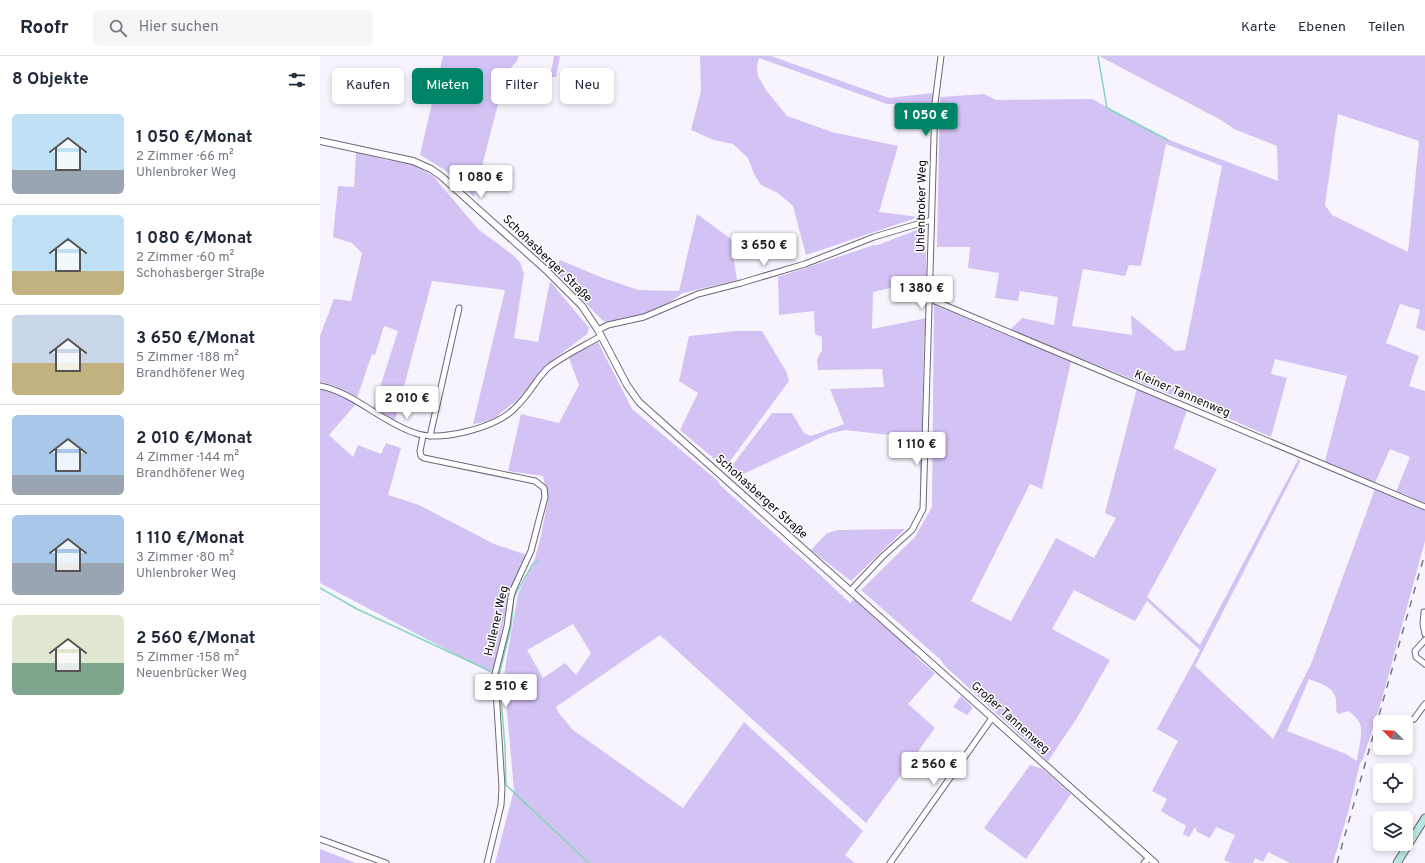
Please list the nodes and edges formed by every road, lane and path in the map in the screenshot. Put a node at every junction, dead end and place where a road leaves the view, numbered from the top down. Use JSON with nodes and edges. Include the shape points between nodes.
{"nodes":[{"id":1,"x":941,"y":56,"type":"edge"},
{"id":2,"x":320,"y":141,"type":"edge"},
{"id":3,"x":931,"y":220,"type":"junction"},
{"id":4,"x":930,"y":299,"type":"junction"},
{"id":5,"x":459,"y":308,"type":"dead end"},
{"id":6,"x":600,"y":333,"type":"junction"},
{"id":7,"x":320,"y":386,"type":"edge"},
{"id":8,"x":424,"y":436,"type":"junction"},
{"id":9,"x":430,"y":436,"type":"junction"},
{"id":10,"x":1425,"y":507,"type":"edge"},
{"id":11,"x":850,"y":592,"type":"junction"},
{"id":12,"x":1424,"y":612,"type":"edge"},
{"id":13,"x":1425,"y":634,"type":"edge"},
{"id":14,"x":1425,"y":640,"type":"edge"},
{"id":15,"x":1425,"y":664,"type":"edge"},
{"id":16,"x":1425,"y":704,"type":"edge"},
{"id":17,"x":992,"y":718,"type":"junction"},
{"id":18,"x":1414,"y":719,"type":"dead end"},
{"id":19,"x":1425,"y":818,"type":"edge"},
{"id":20,"x":320,"y":839,"type":"edge"},
{"id":21,"x":1147,"y":860,"type":"edge"},
{"id":22,"x":386,"y":863,"type":"edge"},
{"id":23,"x":487,"y":863,"type":"edge"},
{"id":24,"x":890,"y":863,"type":"edge"},
{"id":25,"x":1155,"y":863,"type":"edge"},
{"id":26,"x":1397,"y":863,"type":"edge"}],
"edges":[{"from":1,"to":3,"type":"street","name":"Uhlenbroker Weg","via":[[935,103]]},
{"from":2,"to":6,"type":"street","name":"Schohasberger Straße","via":[[413,161],[431,168],[465,196],[566,290],[582,306]]},
{"from":3,"to":4,"type":"street","name":"Uhlenbroker Weg"},
{"from":3,"to":6,"type":"street","via":[[874,237],[805,264],[698,294],[644,317],[608,325]]},
{"from":4,"to":10,"type":"street","name":"Kleiner Tannenweg"},
{"from":4,"to":11,"type":"street","name":"Uhlenbroker Weg","via":[[923,509],[912,530],[882,557]]},
{"from":5,"to":9,"type":"street"},
{"from":6,"to":9,"type":"street","via":[[548,368],[514,409],[500,419],[469,430]]},
{"from":6,"to":11,"type":"street","name":"Schohasberger Straße","via":[[627,385],[639,402]]},
{"from":7,"to":8,"type":"street","via":[[358,402],[413,433]]},
{"from":8,"to":9,"type":"street"},
{"from":8,"to":23,"type":"street","name":"Hullener Weg","via":[[420,451],[424,458],[535,481],[544,488],[546,498],[531,551],[513,590],[495,674],[502,787],[501,805]]},
{"from":11,"to":17,"type":"street","name":"Großer Tannenweg"},
{"from":12,"to":13,"type":"street"},
{"from":14,"to":15,"type":"street","via":[[1415,651],[1416,657]]},
{"from":16,"to":18,"type":"street"},
{"from":17,"to":21,"type":"street","name":"Großer Tannenweg"},
{"from":17,"to":24,"type":"street"},
{"from":19,"to":26,"type":"main road"},
{"from":20,"to":22,"type":"street"},
{"from":21,"to":25,"type":"street","name":"Großer Tannenweg"}]}
